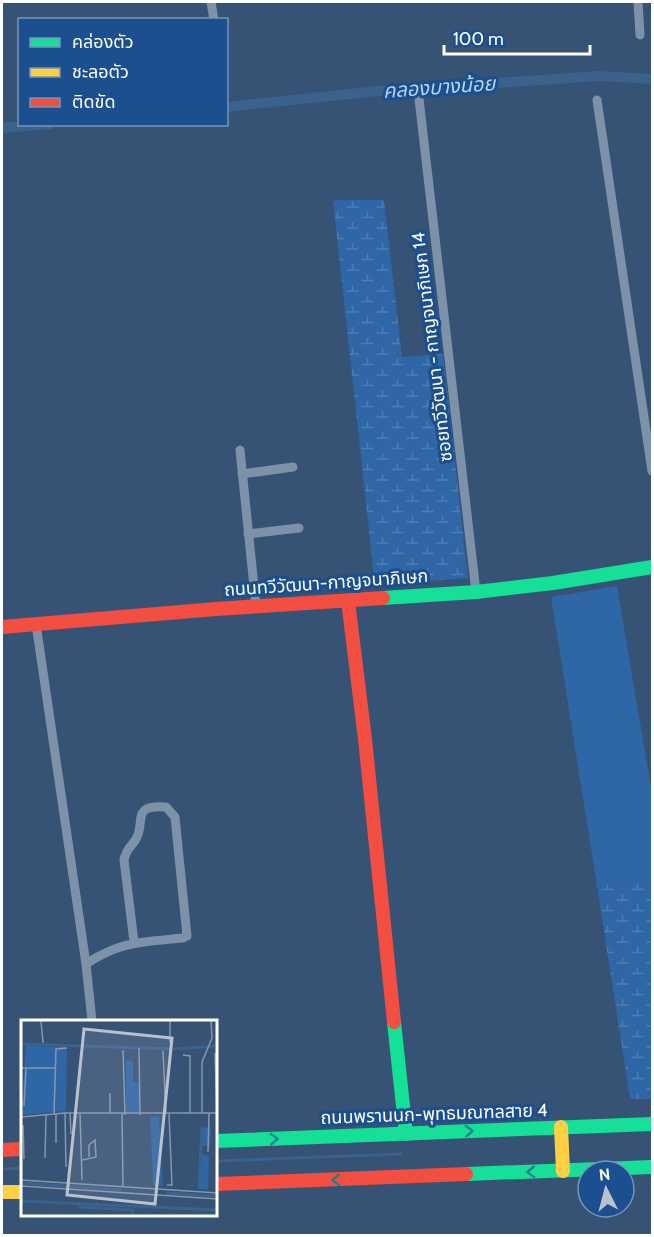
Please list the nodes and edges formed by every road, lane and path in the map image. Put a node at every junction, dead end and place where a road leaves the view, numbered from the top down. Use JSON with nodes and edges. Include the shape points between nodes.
{"nodes":[{"id":1,"x":211,"y":2,"type":"edge"},
{"id":2,"x":638,"y":2,"type":"edge"},
{"id":3,"x":214,"y":18,"type":"edge"},
{"id":4,"x":640,"y":35,"type":"dead end"},
{"id":5,"x":420,"y":99,"type":"dead end"},
{"id":6,"x":597,"y":100,"type":"dead end"},
{"id":7,"x":240,"y":450,"type":"dead end"},
{"id":8,"x":293,"y":467,"type":"dead end"},
{"id":9,"x":652,"y":471,"type":"edge"},
{"id":10,"x":242,"y":474,"type":"junction"},
{"id":11,"x":299,"y":528,"type":"dead end"},
{"id":12,"x":248,"y":534,"type":"junction"},
{"id":13,"x":652,"y":567,"type":"edge"},
{"id":14,"x":476,"y":591,"type":"junction"},
{"id":15,"x":348,"y":601,"type":"junction"},
{"id":16,"x":256,"y":606,"type":"junction"},
{"id":17,"x":36,"y":624,"type":"junction"},
{"id":18,"x":2,"y":627,"type":"edge"},
{"id":19,"x":134,"y":942,"type":"junction"},
{"id":20,"x":86,"y":964,"type":"junction"},
{"id":21,"x":92,"y":1020,"type":"edge"},
{"id":22,"x":652,"y":1124,"type":"edge"},
{"id":23,"x":561,"y":1127,"type":"junction"},
{"id":24,"x":406,"y":1134,"type":"junction"},
{"id":25,"x":218,"y":1141,"type":"edge"},
{"id":26,"x":21,"y":1149,"type":"edge"},
{"id":27,"x":2,"y":1150,"type":"edge"},
{"id":28,"x":652,"y":1167,"type":"edge"},
{"id":29,"x":563,"y":1171,"type":"junction"},
{"id":30,"x":218,"y":1184,"type":"edge"},
{"id":31,"x":2,"y":1192,"type":"edge"},
{"id":32,"x":21,"y":1192,"type":"edge"}],
"edges":[{"from":1,"to":3,"type":"street"},
{"from":2,"to":4,"type":"street"},
{"from":5,"to":14,"type":"street","name":"ซอยทวีวัฒนา - กาญจนาภิเษก 14"},
{"from":6,"to":9,"type":"street"},
{"from":7,"to":10,"type":"street"},
{"from":8,"to":10,"type":"street"},
{"from":10,"to":12,"type":"street"},
{"from":11,"to":12,"type":"street"},
{"from":12,"to":16,"type":"street"},
{"from":13,"to":14,"type":"street","name":"ถนนทวีวัฒนา-กาญจนาภิเษก"},
{"from":14,"to":15,"type":"street","name":"ถนนทวีวัฒนา-กาญจนาภิเษก"},
{"from":15,"to":16,"type":"street","name":"ถนนทวีวัฒนา-กาญจนาภิเษก"},
{"from":15,"to":24,"type":"street"},
{"from":16,"to":17,"type":"street","name":"ถนนทวีวัฒนา-กาญจนาภิเษก"},
{"from":17,"to":18,"type":"street","name":"ถนนทวีวัฒนา-กาญจนาภิเษก"},
{"from":17,"to":20,"type":"street"},
{"from":19,"to":19,"type":"street","via":[[188,936],[175,817],[166,807],[153,806],[144,811],[137,838],[126,849]]},
{"from":19,"to":20,"type":"street"},
{"from":20,"to":21,"type":"street"},
{"from":22,"to":23,"type":"street","name":"ถนนพรานนก-พุทธมณฑลสาย 4"},
{"from":24,"to":23,"type":"street","name":"ถนนพรานนก-พุทธมณฑลสาย 4","one_way":true},
{"from":23,"to":29,"type":"street"},
{"from":25,"to":24,"type":"street","name":"ถนนพรานนก-พุทธมณฑลสาย 4","one_way":true},
{"from":26,"to":27,"type":"street"},
{"from":28,"to":29,"type":"street"},
{"from":29,"to":30,"type":"street","one_way":true},
{"from":31,"to":32,"type":"street"}]}
